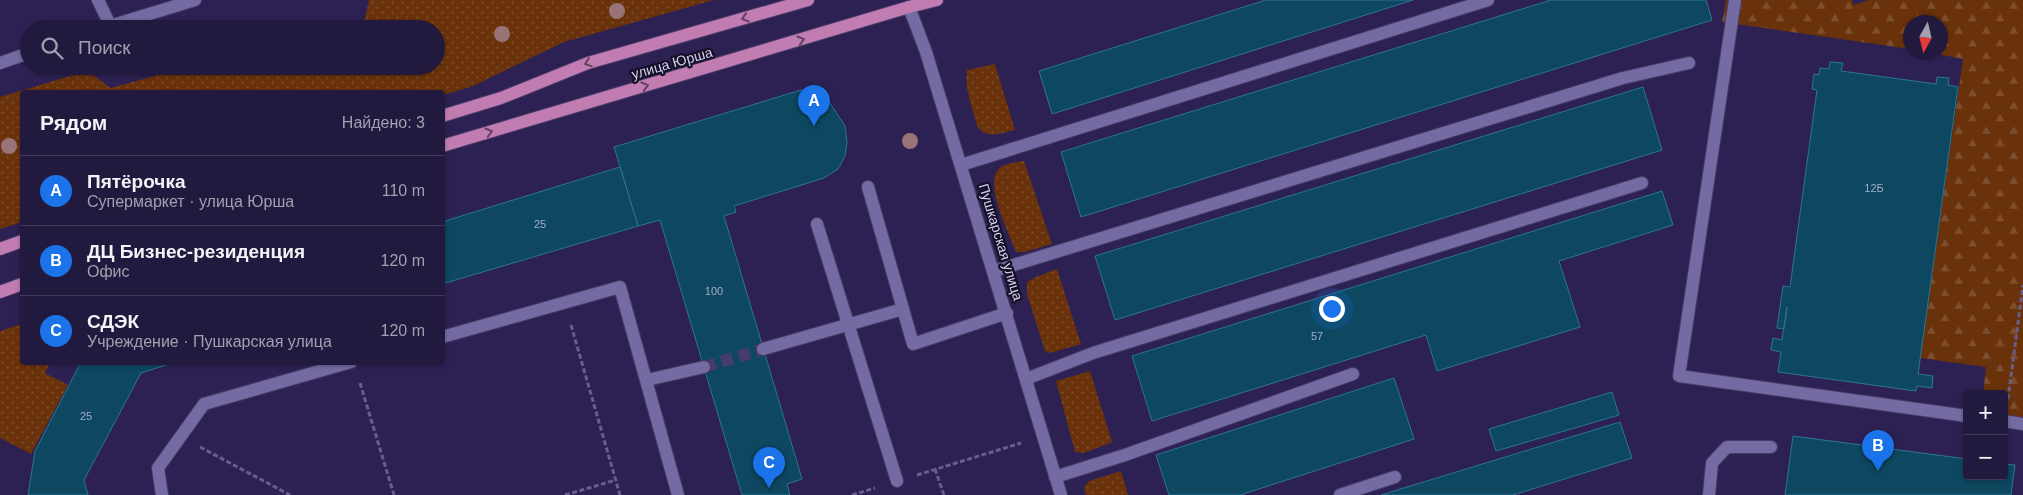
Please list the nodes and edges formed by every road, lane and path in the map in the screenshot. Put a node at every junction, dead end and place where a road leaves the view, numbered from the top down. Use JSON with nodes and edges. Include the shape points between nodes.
{"nodes":[{"id":1,"x":98,"y":0,"type":"edge"},
{"id":2,"x":195,"y":0,"type":"edge"},
{"id":3,"x":808,"y":0,"type":"edge"},
{"id":4,"x":937,"y":0,"type":"edge"},
{"id":5,"x":1488,"y":0,"type":"edge"},
{"id":6,"x":1735,"y":0,"type":"edge"},
{"id":7,"x":908,"y":3,"type":"edge"},
{"id":8,"x":103,"y":20,"type":"edge"},
{"id":9,"x":128,"y":20,"type":"edge"},
{"id":10,"x":20,"y":56,"type":"edge"},
{"id":11,"x":0,"y":63,"type":"edge"},
{"id":12,"x":1689,"y":63,"type":"dead end"},
{"id":13,"x":445,"y":115,"type":"edge"},
{"id":14,"x":445,"y":145,"type":"edge"},
{"id":15,"x":961,"y":165,"type":"junction"},
{"id":16,"x":1642,"y":183,"type":"dead end"},
{"id":17,"x":868,"y":187,"type":"dead end"},
{"id":18,"x":817,"y":224,"type":"dead end"},
{"id":19,"x":20,"y":242,"type":"edge"},
{"id":20,"x":0,"y":249,"type":"edge"},
{"id":21,"x":994,"y":271,"type":"junction"},
{"id":22,"x":20,"y":285,"type":"edge"},
{"id":23,"x":2023,"y":286,"type":"edge"},
{"id":24,"x":0,"y":292,"type":"edge"},
{"id":25,"x":564,"y":303,"type":"junction"},
{"id":26,"x":903,"y":309,"type":"junction"},
{"id":27,"x":1007,"y":313,"type":"junction"},
{"id":28,"x":848,"y":324,"type":"junction"},
{"id":29,"x":445,"y":336,"type":"edge"},
{"id":30,"x":763,"y":349,"type":"tunnel mouth"},
{"id":31,"x":340,"y":365,"type":"edge"},
{"id":32,"x":704,"y":367,"type":"tunnel mouth"},
{"id":33,"x":1353,"y":374,"type":"dead end"},
{"id":34,"x":1026,"y":378,"type":"junction"},
{"id":35,"x":647,"y":380,"type":"junction"},
{"id":36,"x":360,"y":381,"type":"dead end"},
{"id":37,"x":2008,"y":398,"type":"edge"},
{"id":38,"x":1963,"y":415,"type":"edge"},
{"id":39,"x":2008,"y":422,"type":"edge"},
{"id":40,"x":2023,"y":424,"type":"edge"},
{"id":41,"x":1043,"y":436,"type":"junction"},
{"id":42,"x":180,"y":437,"type":"junction"},
{"id":43,"x":1771,"y":447,"type":"dead end"},
{"id":44,"x":935,"y":469,"type":"junction"},
{"id":45,"x":1055,"y":477,"type":"junction"},
{"id":46,"x":1395,"y":477,"type":"dead end"},
{"id":47,"x":616,"y":480,"type":"junction"},
{"id":48,"x":897,"y":481,"type":"junction"},
{"id":49,"x":162,"y":495,"type":"edge"},
{"id":50,"x":290,"y":495,"type":"edge"},
{"id":51,"x":394,"y":495,"type":"edge"},
{"id":52,"x":566,"y":495,"type":"edge"},
{"id":53,"x":620,"y":495,"type":"edge"},
{"id":54,"x":678,"y":495,"type":"edge"},
{"id":55,"x":852,"y":495,"type":"edge"},
{"id":56,"x":944,"y":495,"type":"edge"},
{"id":57,"x":1061,"y":495,"type":"edge"},
{"id":58,"x":1340,"y":495,"type":"edge"},
{"id":59,"x":1709,"y":495,"type":"edge"}],
"edges":[{"from":1,"to":8,"type":"street"},
{"from":2,"to":9,"type":"street"},
{"from":3,"to":13,"type":"main road","name":"улица Юрша","one_way":true,"via":[[588,62],[501,98]]},
{"from":4,"to":7,"type":"main road","name":"улица Юрша"},
{"from":5,"to":15,"type":"street"},
{"from":6,"to":38,"type":"street","via":[[1678,376]]},
{"from":14,"to":7,"type":"main road","name":"улица Юрша","one_way":true},
{"from":7,"to":15,"type":"street","name":"Пушкарская улица"},
{"from":10,"to":11,"type":"street"},
{"from":12,"to":21,"type":"street","via":[[1622,78]]},
{"from":15,"to":21,"type":"street","name":"Пушкарская улица"},
{"from":16,"to":34,"type":"street","via":[[1092,353]]},
{"from":17,"to":26,"type":"street"},
{"from":18,"to":28,"type":"street"},
{"from":19,"to":20,"type":"main road"},
{"from":21,"to":27,"type":"street","name":"Пушкарская улица"},
{"from":22,"to":24,"type":"main road"},
{"from":23,"to":37,"type":"path"},
{"from":25,"to":29,"type":"street"},
{"from":25,"to":35,"type":"street","via":[[620,287]]},
{"from":25,"to":47,"type":"path"},
{"from":26,"to":27,"type":"street","via":[[914,344]]},
{"from":26,"to":28,"type":"street"},
{"from":27,"to":34,"type":"street","name":"Пушкарская улица"},
{"from":28,"to":30,"type":"street"},
{"from":28,"to":48,"type":"street"},
{"from":31,"to":42,"type":"street","via":[[204,404]]},
{"from":32,"to":35,"type":"street"},
{"from":33,"to":45,"type":"street"},
{"from":34,"to":41,"type":"street","name":"Пушкарская улица"},
{"from":35,"to":54,"type":"street"},
{"from":36,"to":51,"type":"path"},
{"from":39,"to":40,"type":"street"},
{"from":41,"to":44,"type":"path"},
{"from":41,"to":45,"type":"street","name":"Пушкарская улица"},
{"from":42,"to":49,"type":"street","via":[[158,468]]},
{"from":42,"to":50,"type":"path"},
{"from":43,"to":59,"type":"street","via":[[1727,447],[1712,462]]},
{"from":44,"to":48,"type":"path"},
{"from":44,"to":56,"type":"path"},
{"from":45,"to":57,"type":"street","name":"Пушкарская улица"},
{"from":46,"to":58,"type":"street"},
{"from":47,"to":52,"type":"path"},
{"from":47,"to":53,"type":"path"},
{"from":48,"to":55,"type":"path"}]}
